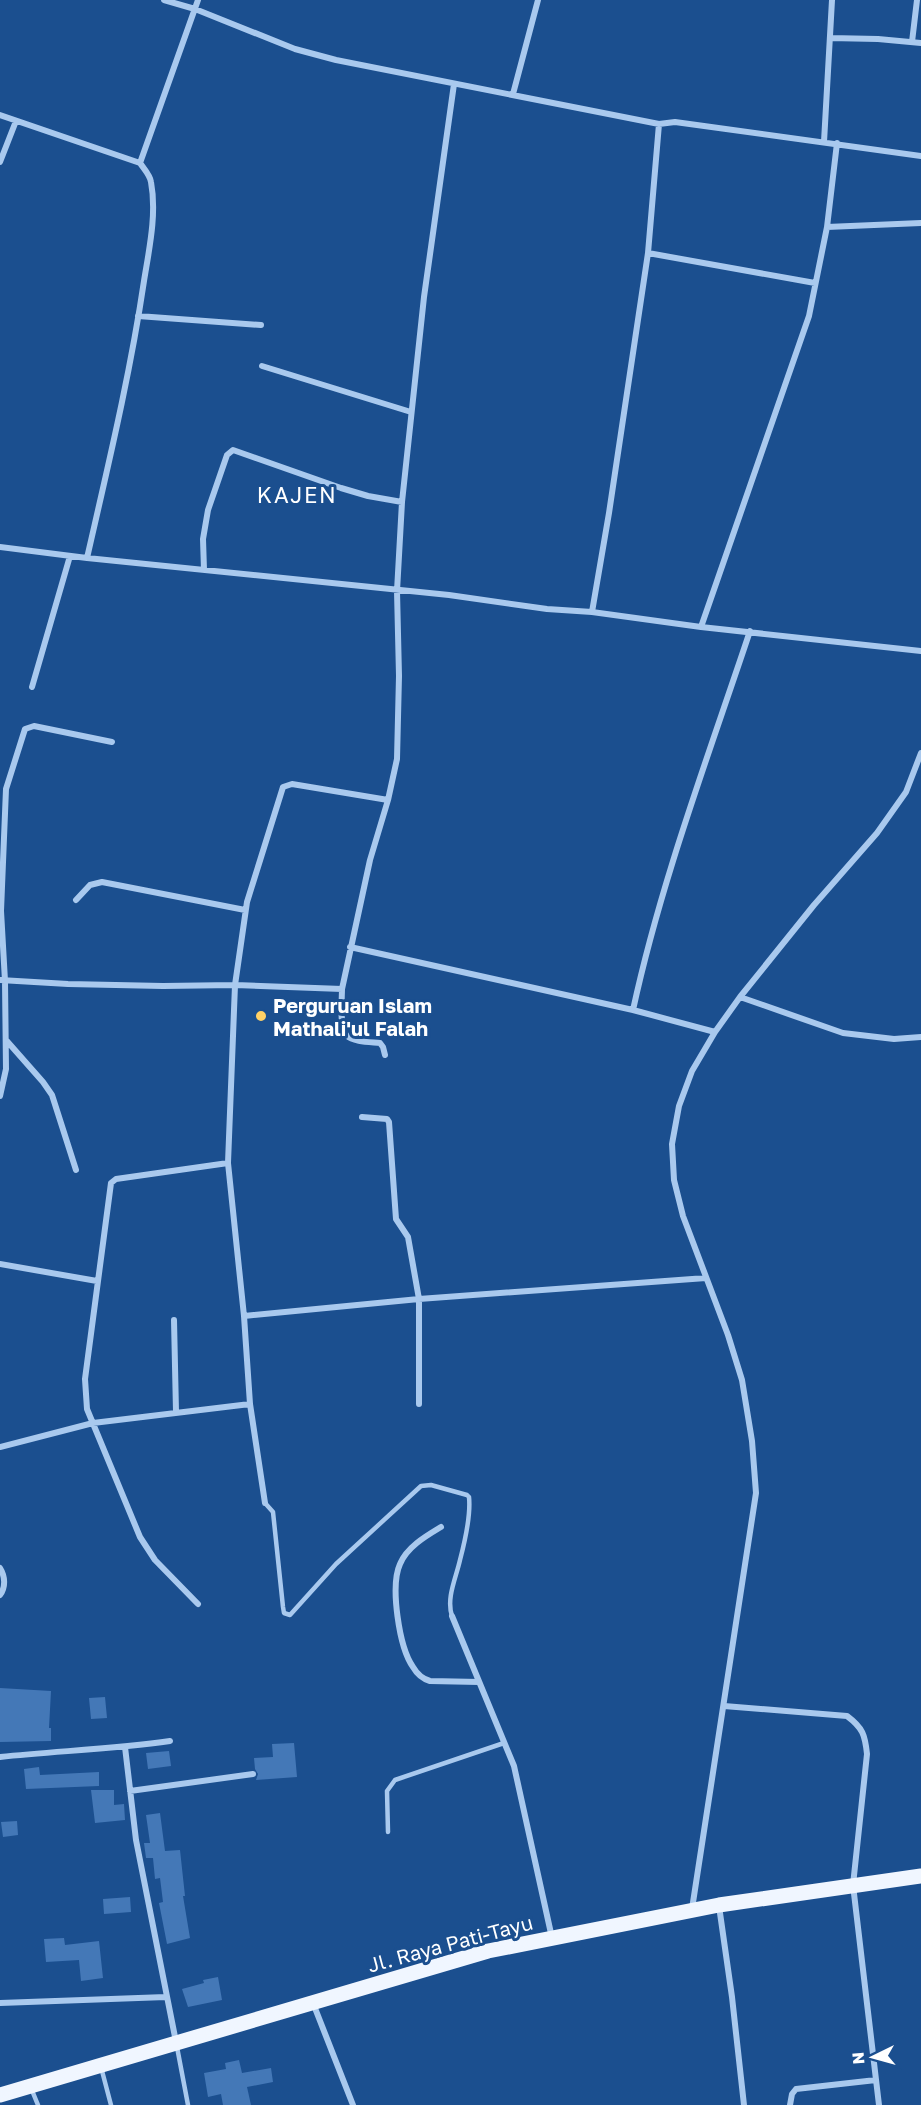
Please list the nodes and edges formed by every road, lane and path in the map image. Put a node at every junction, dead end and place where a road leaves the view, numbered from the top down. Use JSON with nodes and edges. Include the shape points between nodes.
{"nodes":[{"id":1,"x":164,"y":0,"type":"edge"},
{"id":2,"x":198,"y":0,"type":"edge"},
{"id":3,"x":538,"y":0,"type":"edge"},
{"id":4,"x":832,"y":0,"type":"edge"},
{"id":5,"x":917,"y":0,"type":"edge"},
{"id":6,"x":195,"y":9,"type":"junction"},
{"id":7,"x":830,"y":38,"type":"junction"},
{"id":8,"x":912,"y":42,"type":"junction"},
{"id":9,"x":921,"y":43,"type":"edge"},
{"id":10,"x":454,"y":84,"type":"junction"},
{"id":11,"x":513,"y":94,"type":"junction"},
{"id":12,"x":0,"y":116,"type":"edge"},
{"id":13,"x":16,"y":121,"type":"junction"},
{"id":14,"x":659,"y":124,"type":"junction"},
{"id":15,"x":824,"y":142,"type":"junction"},
{"id":16,"x":837,"y":144,"type":"junction"},
{"id":17,"x":921,"y":156,"type":"edge"},
{"id":18,"x":0,"y":162,"type":"edge"},
{"id":19,"x":140,"y":163,"type":"junction"},
{"id":20,"x":921,"y":223,"type":"edge"},
{"id":21,"x":827,"y":227,"type":"junction"},
{"id":22,"x":648,"y":253,"type":"junction"},
{"id":23,"x":815,"y":283,"type":"junction"},
{"id":24,"x":138,"y":316,"type":"junction"},
{"id":25,"x":261,"y":325,"type":"dead end"},
{"id":26,"x":262,"y":366,"type":"dead end"},
{"id":27,"x":411,"y":412,"type":"junction"},
{"id":28,"x":402,"y":502,"type":"junction"},
{"id":29,"x":0,"y":547,"type":"edge"},
{"id":30,"x":70,"y":556,"type":"junction"},
{"id":31,"x":87,"y":558,"type":"junction"},
{"id":32,"x":204,"y":570,"type":"junction"},
{"id":33,"x":397,"y":591,"type":"junction"},
{"id":34,"x":592,"y":612,"type":"junction"},
{"id":35,"x":701,"y":627,"type":"junction"},
{"id":36,"x":750,"y":631,"type":"junction"},
{"id":37,"x":921,"y":651,"type":"edge"},
{"id":38,"x":32,"y":687,"type":"dead end"},
{"id":39,"x":112,"y":742,"type":"dead end"},
{"id":40,"x":921,"y":753,"type":"edge"},
{"id":41,"x":388,"y":800,"type":"junction"},
{"id":42,"x":76,"y":900,"type":"dead end"},
{"id":43,"x":245,"y":910,"type":"junction"},
{"id":44,"x":350,"y":947,"type":"junction"},
{"id":45,"x":2,"y":981,"type":"edge"},
{"id":46,"x":235,"y":985,"type":"junction"},
{"id":47,"x":342,"y":989,"type":"junction"},
{"id":48,"x":740,"y":997,"type":"junction"},
{"id":49,"x":633,"y":1010,"type":"junction"},
{"id":50,"x":715,"y":1032,"type":"junction"},
{"id":51,"x":921,"y":1037,"type":"edge"},
{"id":52,"x":6,"y":1040,"type":"junction"},
{"id":53,"x":385,"y":1055,"type":"dead end"},
{"id":54,"x":0,"y":1096,"type":"edge"},
{"id":55,"x":362,"y":1117,"type":"dead end"},
{"id":56,"x":228,"y":1163,"type":"junction"},
{"id":57,"x":76,"y":1170,"type":"dead end"},
{"id":58,"x":0,"y":1264,"type":"edge"},
{"id":59,"x":706,"y":1278,"type":"junction"},
{"id":60,"x":97,"y":1281,"type":"junction"},
{"id":61,"x":419,"y":1299,"type":"junction"},
{"id":62,"x":244,"y":1316,"type":"junction"},
{"id":63,"x":174,"y":1320,"type":"dead end"},
{"id":64,"x":250,"y":1404,"type":"junction"},
{"id":65,"x":418,"y":1404,"type":"dead end"},
{"id":66,"x":176,"y":1413,"type":"junction"},
{"id":67,"x":93,"y":1423,"type":"junction"},
{"id":68,"x":0,"y":1447,"type":"edge"},
{"id":69,"x":265,"y":1503,"type":"joint"},
{"id":70,"x":441,"y":1527,"type":"dead end"},
{"id":71,"x":0,"y":1568,"type":"edge"},
{"id":72,"x":0,"y":1595,"type":"edge"},
{"id":73,"x":198,"y":1604,"type":"dead end"},
{"id":74,"x":452,"y":1616,"type":"joint"},
{"id":75,"x":479,"y":1682,"type":"junction"},
{"id":76,"x":724,"y":1706,"type":"junction"},
{"id":77,"x":170,"y":1741,"type":"dead end"},
{"id":78,"x":504,"y":1743,"type":"junction"},
{"id":79,"x":125,"y":1747,"type":"junction"},
{"id":80,"x":0,"y":1757,"type":"edge"},
{"id":81,"x":253,"y":1774,"type":"dead end"},
{"id":82,"x":130,"y":1791,"type":"junction"},
{"id":83,"x":388,"y":1832,"type":"dead end"},
{"id":84,"x":921,"y":1876,"type":"edge"},
{"id":85,"x":853,"y":1885,"type":"junction"},
{"id":86,"x":719,"y":1905,"type":"junction"},
{"id":87,"x":692,"y":1912,"type":"junction"},
{"id":88,"x":552,"y":1938,"type":"junction"},
{"id":89,"x":166,"y":1997,"type":"junction"},
{"id":90,"x":0,"y":2003,"type":"edge"},
{"id":91,"x":313,"y":2003,"type":"junction"},
{"id":92,"x":176,"y":2044,"type":"junction"},
{"id":93,"x":101,"y":2066,"type":"junction"},
{"id":94,"x":876,"y":2080,"type":"junction"},
{"id":95,"x":30,"y":2086,"type":"junction"},
{"id":96,"x":0,"y":2095,"type":"edge"},
{"id":97,"x":38,"y":2105,"type":"edge"},
{"id":98,"x":111,"y":2105,"type":"edge"},
{"id":99,"x":188,"y":2105,"type":"edge"},
{"id":100,"x":353,"y":2105,"type":"edge"},
{"id":101,"x":744,"y":2105,"type":"edge"},
{"id":102,"x":790,"y":2105,"type":"edge"},
{"id":103,"x":879,"y":2105,"type":"edge"}],
"edges":[{"from":1,"to":6,"type":"street"},
{"from":2,"to":6,"type":"street"},
{"from":3,"to":11,"type":"street"},
{"from":4,"to":7,"type":"street"},
{"from":5,"to":8,"type":"street"},
{"from":6,"to":10,"type":"street","via":[[295,49]]},
{"from":6,"to":19,"type":"street"},
{"from":7,"to":8,"type":"street"},
{"from":7,"to":15,"type":"street"},
{"from":8,"to":9,"type":"street"},
{"from":10,"to":11,"type":"street"},
{"from":10,"to":27,"type":"street"},
{"from":11,"to":14,"type":"street"},
{"from":12,"to":13,"type":"street"},
{"from":13,"to":18,"type":"street"},
{"from":13,"to":19,"type":"street"},
{"from":14,"to":15,"type":"street","via":[[675,122]]},
{"from":14,"to":22,"type":"street"},
{"from":15,"to":16,"type":"street"},
{"from":16,"to":17,"type":"street"},
{"from":16,"to":21,"type":"street"},
{"from":19,"to":24,"type":"street","via":[[151,179],[153,199]]},
{"from":20,"to":21,"type":"street"},
{"from":21,"to":23,"type":"street"},
{"from":22,"to":23,"type":"street"},
{"from":22,"to":34,"type":"street"},
{"from":23,"to":35,"type":"street","via":[[809,316]]},
{"from":24,"to":25,"type":"street"},
{"from":24,"to":31,"type":"street"},
{"from":26,"to":27,"type":"street"},
{"from":27,"to":28,"type":"street"},
{"from":28,"to":32,"type":"street","via":[[341,488],[234,450],[227,455],[208,510]]},
{"from":28,"to":33,"type":"street"},
{"from":29,"to":30,"type":"street"},
{"from":30,"to":31,"type":"street"},
{"from":30,"to":38,"type":"street"},
{"from":31,"to":32,"type":"street"},
{"from":32,"to":33,"type":"street"},
{"from":33,"to":34,"type":"street"},
{"from":33,"to":41,"type":"street","via":[[398,759]]},
{"from":34,"to":35,"type":"street"},
{"from":35,"to":36,"type":"street"},
{"from":36,"to":37,"type":"street"},
{"from":36,"to":49,"type":"street","via":[[669,872]]},
{"from":39,"to":45,"type":"street","via":[[34,726],[25,729],[6,789]]},
{"from":40,"to":48,"type":"street","via":[[906,792],[877,833]]},
{"from":41,"to":43,"type":"street","via":[[292,784],[283,787]]},
{"from":41,"to":44,"type":"street"},
{"from":42,"to":43,"type":"street","via":[[90,885],[102,882]]},
{"from":43,"to":46,"type":"street"},
{"from":44,"to":47,"type":"street"},
{"from":44,"to":49,"type":"street"},
{"from":45,"to":46,"type":"street"},
{"from":45,"to":52,"type":"street"},
{"from":46,"to":47,"type":"street"},
{"from":46,"to":56,"type":"street"},
{"from":47,"to":53,"type":"street","via":[[344,1033],[350,1038],[380,1044]]},
{"from":48,"to":50,"type":"street"},
{"from":48,"to":51,"type":"street","via":[[843,1033],[894,1039]]},
{"from":49,"to":50,"type":"street"},
{"from":50,"to":59,"type":"street","via":[[692,1071],[679,1106],[672,1144],[674,1180],[683,1216]]},
{"from":52,"to":54,"type":"street","via":[[6,1069]]},
{"from":52,"to":57,"type":"street","via":[[52,1095]]},
{"from":55,"to":61,"type":"street","via":[[389,1122],[395,1212],[408,1237]]},
{"from":56,"to":60,"type":"street","via":[[113,1180],[109,1186]]},
{"from":56,"to":62,"type":"street"},
{"from":58,"to":60,"type":"street"},
{"from":59,"to":61,"type":"street"},
{"from":59,"to":76,"type":"street","via":[[742,1380],[756,1494]]},
{"from":60,"to":67,"type":"street","via":[[84,1379],[87,1409]]},
{"from":61,"to":62,"type":"street"},
{"from":61,"to":65,"type":"street"},
{"from":62,"to":64,"type":"street"},
{"from":63,"to":66,"type":"street"},
{"from":64,"to":66,"type":"street"},
{"from":64,"to":69,"type":"street"},
{"from":66,"to":67,"type":"street"},
{"from":67,"to":68,"type":"street"},
{"from":67,"to":73,"type":"street","via":[[140,1537],[155,1560]]},
{"from":69,"to":74,"type":"lane","via":[[273,1512],[283,1607],[284,1613],[290,1615],[336,1564],[421,1486],[466,1495],[470,1508],[450,1596]]},
{"from":70,"to":75,"type":"street","via":[[411,1548],[398,1566],[396,1595],[402,1638],[411,1665],[424,1679]]},
{"from":71,"to":72,"type":"street","via":[[4,1581]]},
{"from":74,"to":75,"type":"street"},
{"from":75,"to":78,"type":"street"},
{"from":76,"to":85,"type":"street","via":[[847,1716],[859,1725],[866,1739],[867,1755]]},
{"from":76,"to":87,"type":"street"},
{"from":77,"to":79,"type":"street"},
{"from":78,"to":83,"type":"lane","via":[[395,1780],[387,1791]]},
{"from":78,"to":88,"type":"street","via":[[519,1786]]},
{"from":79,"to":80,"type":"street"},
{"from":79,"to":82,"type":"street"},
{"from":81,"to":82,"type":"street"},
{"from":82,"to":89,"type":"street"},
{"from":84,"to":85,"type":"main road","name":"Jl. Raya Pati-Tayu"},
{"from":85,"to":86,"type":"main road","name":"Jl. Raya Pati-Tayu"},
{"from":85,"to":94,"type":"street"},
{"from":86,"to":87,"type":"main road","name":"Jl. Raya Pati-Tayu"},
{"from":86,"to":101,"type":"street"},
{"from":87,"to":88,"type":"main road","name":"Jl. Raya Pati-Tayu"},
{"from":88,"to":91,"type":"main road","name":"Jl. Raya Pati-Tayu","via":[[488,1951]]},
{"from":89,"to":90,"type":"street"},
{"from":89,"to":92,"type":"street"},
{"from":91,"to":92,"type":"main road","name":"Jl. Raya Pati-Tayu"},
{"from":91,"to":100,"type":"street"},
{"from":92,"to":93,"type":"main road","name":"Jl. Raya Pati-Tayu"},
{"from":92,"to":99,"type":"lane"},
{"from":93,"to":95,"type":"main road","name":"Jl. Raya Pati-Tayu"},
{"from":93,"to":98,"type":"lane"},
{"from":94,"to":102,"type":"street","via":[[796,2089]]},
{"from":94,"to":103,"type":"street"},
{"from":95,"to":96,"type":"main road","name":"Jl. Raya Pati-Tayu"},
{"from":95,"to":97,"type":"lane"}]}
